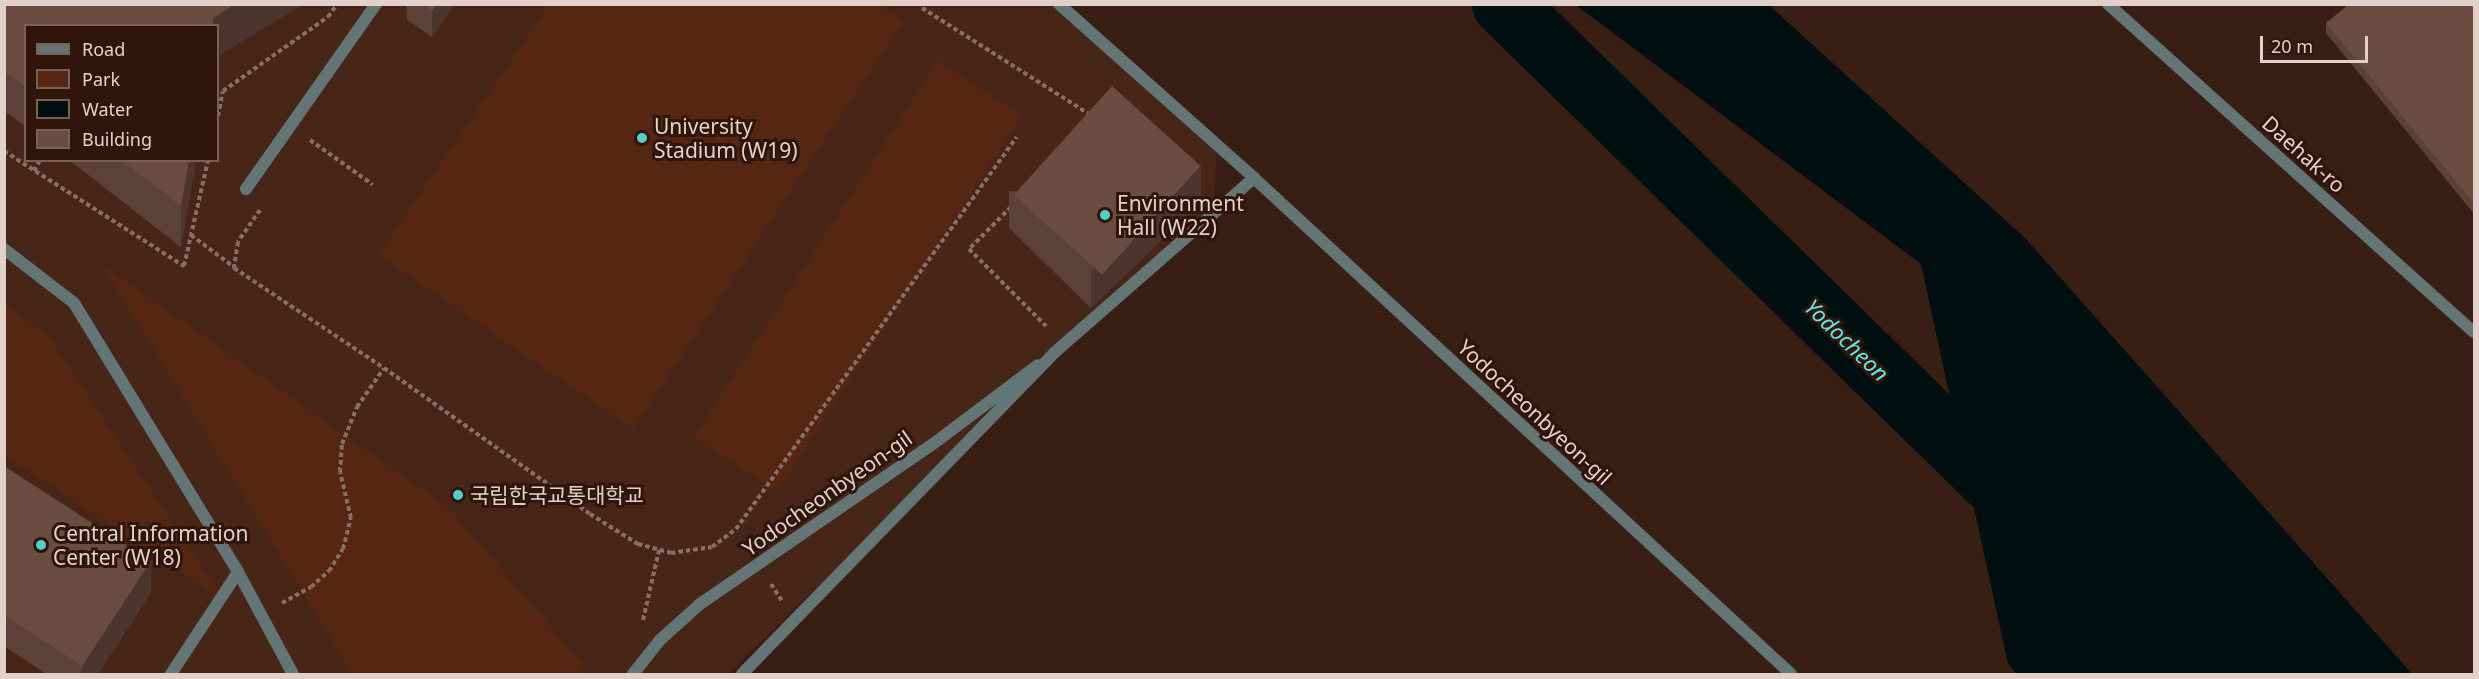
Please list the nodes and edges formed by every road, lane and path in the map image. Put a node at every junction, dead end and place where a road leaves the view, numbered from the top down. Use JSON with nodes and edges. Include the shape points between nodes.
{"nodes":[{"id":1,"x":337,"y":4,"type":"edge"},
{"id":2,"x":376,"y":4,"type":"edge"},
{"id":3,"x":1059,"y":4,"type":"edge"},
{"id":4,"x":2108,"y":4,"type":"edge"},
{"id":5,"x":922,"y":8,"type":"dead end"},
{"id":6,"x":219,"y":111,"type":"edge"},
{"id":7,"x":1098,"y":119,"type":"edge"},
{"id":8,"x":314,"y":129,"type":"dead end"},
{"id":9,"x":1017,"y":137,"type":"dead end"},
{"id":10,"x":4,"y":151,"type":"edge"},
{"id":11,"x":39,"y":162,"type":"edge"},
{"id":12,"x":208,"y":162,"type":"edge"},
{"id":13,"x":34,"y":171,"type":"junction"},
{"id":14,"x":1254,"y":178,"type":"junction"},
{"id":15,"x":373,"y":185,"type":"dead end"},
{"id":16,"x":246,"y":189,"type":"dead end"},
{"id":17,"x":1017,"y":200,"type":"edge"},
{"id":18,"x":262,"y":207,"type":"dead end"},
{"id":19,"x":191,"y":235,"type":"junction"},
{"id":20,"x":4,"y":249,"type":"edge"},
{"id":21,"x":234,"y":268,"type":"junction"},
{"id":22,"x":2475,"y":332,"type":"edge"},
{"id":23,"x":1064,"y":344,"type":"junction"},
{"id":24,"x":1054,"y":353,"type":"junction"},
{"id":25,"x":384,"y":368,"type":"junction"},
{"id":26,"x":659,"y":550,"type":"junction"},
{"id":27,"x":238,"y":572,"type":"junction"},
{"id":28,"x":281,"y":604,"type":"dead end"},
{"id":29,"x":643,"y":621,"type":"dead end"},
{"id":30,"x":171,"y":675,"type":"edge"},
{"id":31,"x":293,"y":675,"type":"edge"},
{"id":32,"x":633,"y":675,"type":"edge"},
{"id":33,"x":742,"y":675,"type":"edge"},
{"id":34,"x":1791,"y":675,"type":"edge"}],
"edges":[{"from":1,"to":6,"type":"path","via":[[328,17],[223,91]]},
{"from":2,"to":16,"type":"street"},
{"from":3,"to":14,"type":"street","name":"Yodocheonbyeon-gil"},
{"from":4,"to":22,"type":"street","name":"Daehak-ro"},
{"from":5,"to":7,"type":"path"},
{"from":8,"to":15,"type":"path","via":[[307,138]]},
{"from":9,"to":26,"type":"path","via":[[736,529],[712,547],[672,554]]},
{"from":10,"to":13,"type":"path"},
{"from":11,"to":13,"type":"path"},
{"from":12,"to":19,"type":"path"},
{"from":13,"to":19,"type":"path","via":[[184,266]]},
{"from":14,"to":23,"type":"street","name":"Yodocheonbyeon-gil"},
{"from":14,"to":34,"type":"street","name":"Yodocheonbyeon-gil"},
{"from":17,"to":23,"type":"path","via":[[969,249]]},
{"from":18,"to":21,"type":"path","via":[[238,242]]},
{"from":19,"to":21,"type":"path"},
{"from":20,"to":27,"type":"street","via":[[74,303]]},
{"from":21,"to":25,"type":"path"},
{"from":23,"to":24,"type":"street","name":"Yodocheonbyeon-gil"},
{"from":24,"to":32,"type":"street","name":"Yodocheonbyeon-gil","via":[[937,441],[700,604],[660,640]]},
{"from":24,"to":33,"type":"street","name":"Yodocheonbyeon-gil"},
{"from":25,"to":26,"type":"path","via":[[590,513],[638,544]]},
{"from":25,"to":28,"type":"path","via":[[357,407],[342,444],[340,472],[351,518],[343,549],[329,571],[311,587]]},
{"from":26,"to":29,"type":"path"},
{"from":27,"to":30,"type":"street"},
{"from":27,"to":31,"type":"street"}]}
